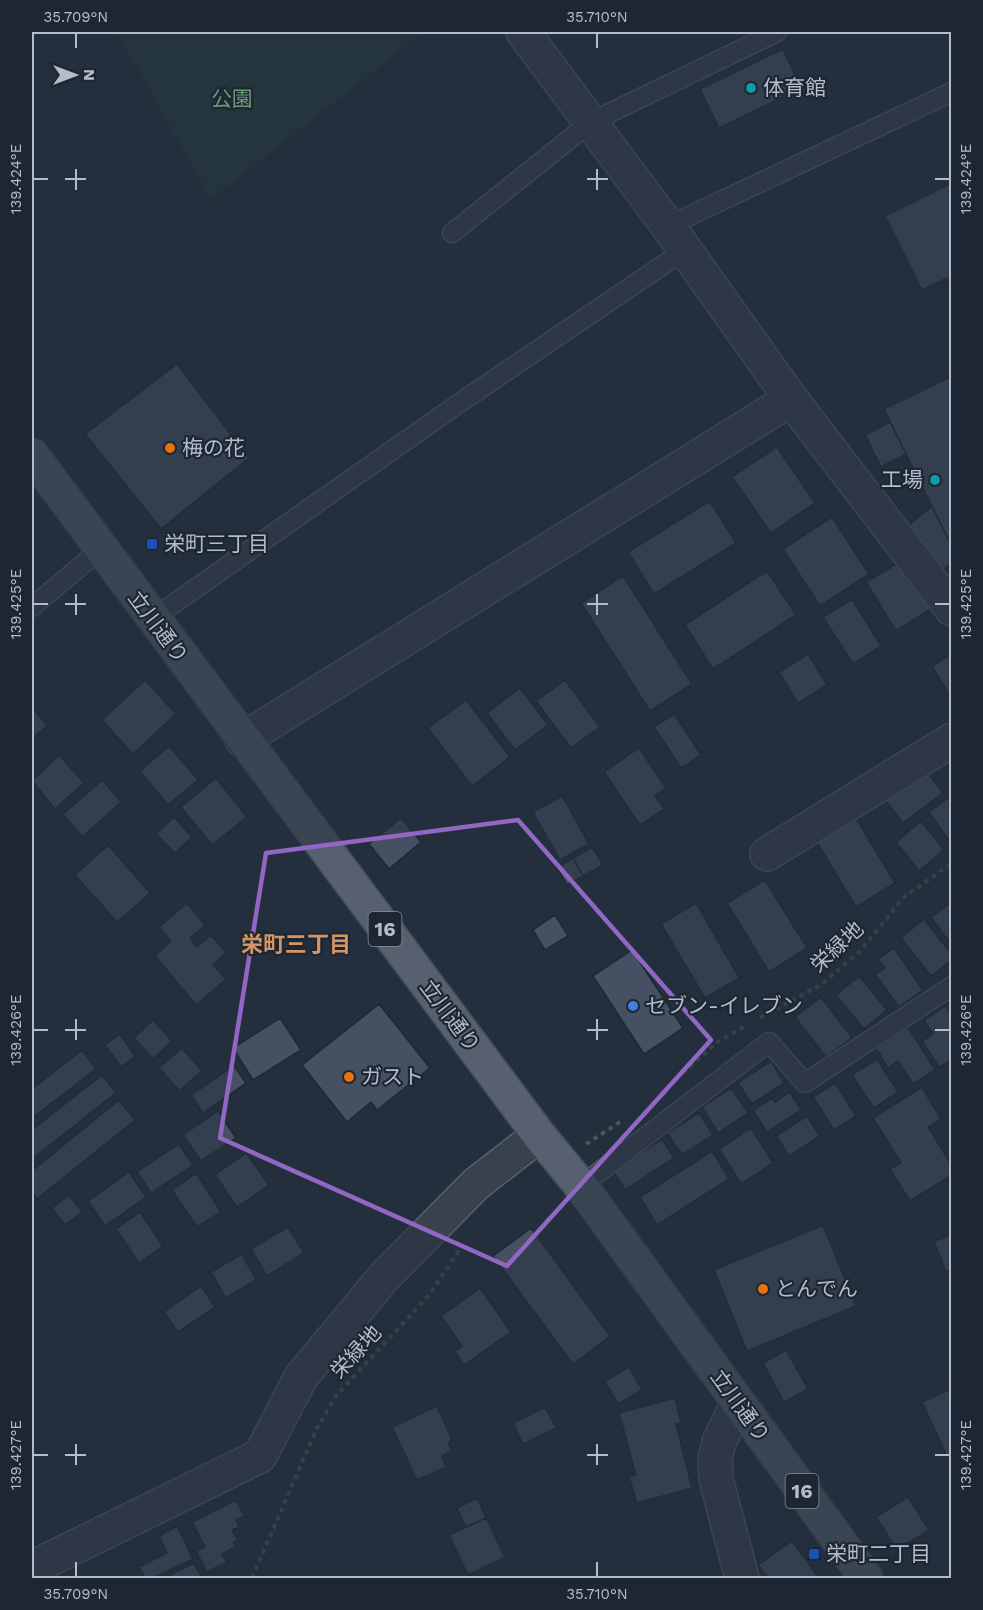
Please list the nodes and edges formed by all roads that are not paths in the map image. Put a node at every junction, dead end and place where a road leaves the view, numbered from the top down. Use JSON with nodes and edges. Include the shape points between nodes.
{"nodes":[{"id":1,"x":523,"y":32,"type":"edge"},
{"id":2,"x":777,"y":32,"type":"edge"},
{"id":3,"x":951,"y":92,"type":"edge"},
{"id":4,"x":591,"y":122,"type":"junction"},
{"id":5,"x":452,"y":233,"type":"dead end"},
{"id":6,"x":676,"y":238,"type":"junction"},
{"id":7,"x":791,"y":399,"type":"junction"},
{"id":8,"x":32,"y":455,"type":"edge"},
{"id":9,"x":101,"y":549,"type":"junction"},
{"id":10,"x":950,"y":603,"type":"edge"},
{"id":11,"x":32,"y":607,"type":"edge"},
{"id":12,"x":152,"y":619,"type":"junction"},
{"id":13,"x":242,"y":740,"type":"junction"},
{"id":14,"x":951,"y":740,"type":"edge"},
{"id":15,"x":767,"y":854,"type":"dead end"},
{"id":16,"x":951,"y":986,"type":"edge"},
{"id":17,"x":539,"y":1135,"type":"junction"},
{"id":18,"x":581,"y":1186,"type":"junction"},
{"id":19,"x":738,"y":1402,"type":"junction"},
{"id":20,"x":32,"y":1568,"type":"edge"},
{"id":21,"x":742,"y":1578,"type":"edge"},
{"id":22,"x":866,"y":1578,"type":"edge"}],
"edges":[{"from":1,"to":4,"type":"street"},
{"from":2,"to":4,"type":"lane"},
{"from":3,"to":6,"type":"lane"},
{"from":4,"to":5,"type":"lane"},
{"from":4,"to":6,"type":"street"},
{"from":6,"to":7,"type":"street"},
{"from":6,"to":12,"type":"lane","via":[[458,404]]},
{"from":7,"to":10,"type":"street"},
{"from":7,"to":13,"type":"street"},
{"from":8,"to":9,"type":"main road","name":"立川通り","number":"16"},
{"from":9,"to":11,"type":"lane"},
{"from":9,"to":12,"type":"main road","name":"立川通り","number":"16"},
{"from":12,"to":13,"type":"main road","name":"立川通り","number":"16"},
{"from":13,"to":17,"type":"main road","name":"立川通り","number":"16"},
{"from":14,"to":15,"type":"street"},
{"from":16,"to":18,"type":"lane","via":[[805,1083],[769,1042]]},
{"from":17,"to":18,"type":"main road","name":"立川通り","number":"16"},
{"from":17,"to":20,"type":"street","via":[[476,1184],[384,1277],[301,1377],[260,1456]]},
{"from":18,"to":19,"type":"main road","name":"立川通り","number":"16"},
{"from":19,"to":21,"type":"street","via":[[715,1459],[716,1479]]},
{"from":19,"to":22,"type":"main road","name":"立川通り","number":"16"}]}
